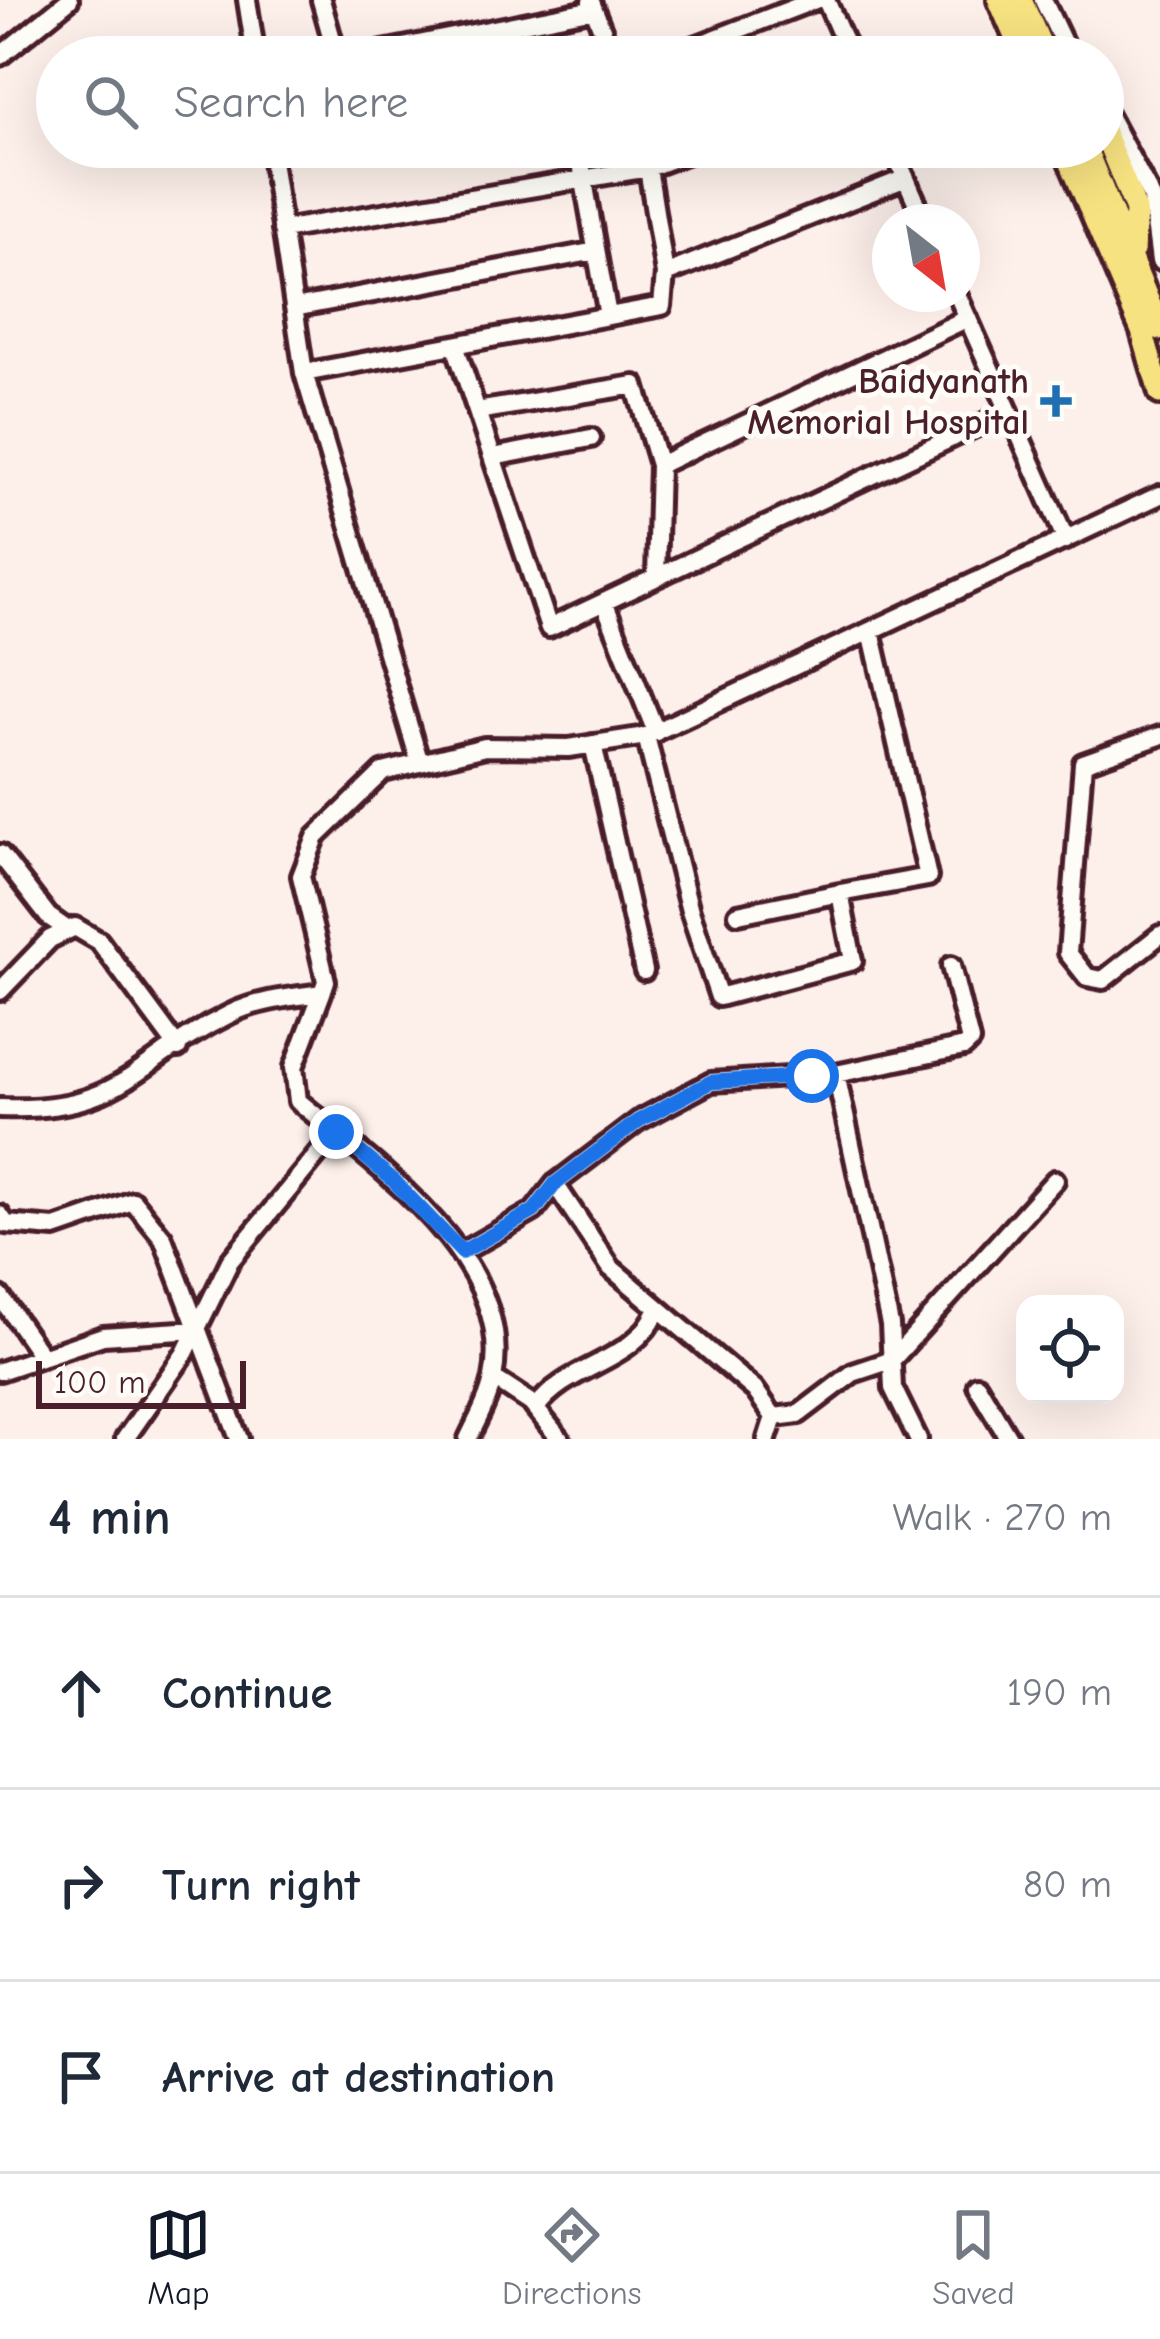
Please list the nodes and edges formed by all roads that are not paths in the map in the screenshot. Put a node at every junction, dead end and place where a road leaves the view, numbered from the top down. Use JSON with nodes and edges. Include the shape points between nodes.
{"nodes":[{"id":1,"x":69,"y":0,"type":"edge"},
{"id":2,"x":247,"y":0,"type":"edge"},
{"id":3,"x":321,"y":0,"type":"edge"},
{"id":4,"x":815,"y":0,"type":"edge"},
{"id":5,"x":826,"y":0,"type":"edge"},
{"id":6,"x":999,"y":0,"type":"edge"},
{"id":7,"x":1021,"y":0,"type":"edge"},
{"id":8,"x":1043,"y":0,"type":"edge"},
{"id":9,"x":592,"y":5,"type":"edge"},
{"id":10,"x":253,"y":36,"type":"edge"},
{"id":11,"x":331,"y":36,"type":"edge"},
{"id":12,"x":450,"y":36,"type":"edge"},
{"id":13,"x":605,"y":36,"type":"edge"},
{"id":14,"x":722,"y":36,"type":"edge"},
{"id":15,"x":842,"y":36,"type":"edge"},
{"id":16,"x":1015,"y":36,"type":"edge"},
{"id":17,"x":1037,"y":36,"type":"edge"},
{"id":18,"x":1060,"y":36,"type":"edge"},
{"id":19,"x":0,"y":56,"type":"edge"},
{"id":20,"x":1124,"y":145,"type":"edge"},
{"id":21,"x":273,"y":168,"type":"edge"},
{"id":22,"x":581,"y":168,"type":"edge"},
{"id":23,"x":648,"y":168,"type":"joint"},
{"id":24,"x":901,"y":168,"type":"edge"},
{"id":25,"x":1074,"y":168,"type":"edge"},
{"id":26,"x":1094,"y":168,"type":"edge"},
{"id":27,"x":1119,"y":168,"type":"edge"},
{"id":28,"x":583,"y":178,"type":"junction"},
{"id":29,"x":906,"y":178,"type":"junction"},
{"id":30,"x":917,"y":204,"type":"edge"},
{"id":31,"x":282,"y":230,"type":"junction"},
{"id":32,"x":596,"y":251,"type":"junction"},
{"id":33,"x":1134,"y":258,"type":"junction"},
{"id":34,"x":1160,"y":261,"type":"edge"},
{"id":35,"x":665,"y":274,"type":"junction"},
{"id":36,"x":294,"y":308,"type":"junction"},
{"id":37,"x":965,"y":312,"type":"edge"},
{"id":38,"x":608,"y":316,"type":"junction"},
{"id":39,"x":968,"y":318,"type":"junction"},
{"id":40,"x":1154,"y":333,"type":"edge"},
{"id":41,"x":455,"y":345,"type":"junction"},
{"id":42,"x":1158,"y":369,"type":"edge"},
{"id":43,"x":304,"y":373,"type":"junction"},
{"id":44,"x":1160,"y":393,"type":"edge"},
{"id":45,"x":477,"y":411,"type":"junction"},
{"id":46,"x":1009,"y":411,"type":"junction"},
{"id":47,"x":591,"y":438,"type":"dead end"},
{"id":48,"x":493,"y":458,"type":"junction"},
{"id":49,"x":659,"y":465,"type":"junction"},
{"id":50,"x":1160,"y":495,"type":"edge"},
{"id":51,"x":1066,"y":539,"type":"junction"},
{"id":52,"x":656,"y":577,"type":"junction"},
{"id":53,"x":604,"y":602,"type":"junction"},
{"id":54,"x":871,"y":631,"type":"junction"},
{"id":55,"x":651,"y":734,"type":"junction"},
{"id":56,"x":1160,"y":736,"type":"edge"},
{"id":57,"x":593,"y":744,"type":"junction"},
{"id":58,"x":419,"y":760,"type":"junction"},
{"id":59,"x":0,"y":854,"type":"edge"},
{"id":60,"x":840,"y":893,"type":"junction"},
{"id":61,"x":738,"y":914,"type":"dead end"},
{"id":62,"x":65,"y":928,"type":"junction"},
{"id":63,"x":1160,"y":935,"type":"edge"},
{"id":64,"x":951,"y":966,"type":"dead end"},
{"id":65,"x":644,"y":971,"type":"dead end"},
{"id":66,"x":0,"y":991,"type":"edge"},
{"id":67,"x":322,"y":993,"type":"junction"},
{"id":68,"x":178,"y":1048,"type":"junction"},
{"id":69,"x":836,"y":1074,"type":"junction"},
{"id":70,"x":0,"y":1108,"type":"edge"},
{"id":71,"x":336,"y":1132,"type":"junction"},
{"id":72,"x":1055,"y":1180,"type":"dead end"},
{"id":73,"x":555,"y":1184,"type":"junction"},
{"id":74,"x":2,"y":1223,"type":"edge"},
{"id":75,"x":462,"y":1252,"type":"junction"},
{"id":76,"x":0,"y":1296,"type":"edge"},
{"id":77,"x":658,"y":1309,"type":"junction"},
{"id":78,"x":196,"y":1330,"type":"junction"},
{"id":79,"x":42,"y":1357,"type":"junction"},
{"id":80,"x":892,"y":1360,"type":"junction"},
{"id":81,"x":0,"y":1371,"type":"edge"},
{"id":82,"x":493,"y":1378,"type":"junction"},
{"id":83,"x":977,"y":1384,"type":"dead end"},
{"id":84,"x":536,"y":1408,"type":"junction"},
{"id":85,"x":773,"y":1417,"type":"junction"},
{"id":86,"x":125,"y":1439,"type":"edge"},
{"id":87,"x":239,"y":1439,"type":"edge"},
{"id":88,"x":468,"y":1439,"type":"edge"},
{"id":89,"x":560,"y":1439,"type":"edge"},
{"id":90,"x":767,"y":1439,"type":"edge"},
{"id":91,"x":918,"y":1439,"type":"edge"},
{"id":92,"x":1009,"y":1439,"type":"edge"}],
"edges":[{"from":1,"to":19,"type":"street"},
{"from":2,"to":10,"type":"street"},
{"from":3,"to":11,"type":"street"},
{"from":4,"to":14,"type":"street"},
{"from":5,"to":15,"type":"street"},
{"from":6,"to":16,"type":"main road"},
{"from":7,"to":17,"type":"main road"},
{"from":8,"to":18,"type":"street"},
{"from":9,"to":12,"type":"street"},
{"from":9,"to":13,"type":"street"},
{"from":20,"to":34,"type":"street","via":[[1152,198]]},
{"from":21,"to":31,"type":"street"},
{"from":22,"to":28,"type":"street"},
{"from":23,"to":28,"type":"street"},
{"from":23,"to":35,"type":"street"},
{"from":24,"to":29,"type":"street"},
{"from":25,"to":40,"type":"main road"},
{"from":26,"to":33,"type":"main road"},
{"from":27,"to":33,"type":"main road","via":[[1136,210]]},
{"from":28,"to":31,"type":"street"},
{"from":28,"to":32,"type":"street"},
{"from":29,"to":30,"type":"street"},
{"from":29,"to":35,"type":"street"},
{"from":31,"to":36,"type":"street"},
{"from":32,"to":36,"type":"street"},
{"from":32,"to":38,"type":"street"},
{"from":33,"to":40,"type":"main road"},
{"from":35,"to":38,"type":"street","via":[[662,306]]},
{"from":36,"to":43,"type":"street"},
{"from":37,"to":39,"type":"street"},
{"from":38,"to":41,"type":"street"},
{"from":39,"to":46,"type":"street"},
{"from":39,"to":49,"type":"street"},
{"from":40,"to":42,"type":"main road"},
{"from":41,"to":43,"type":"street"},
{"from":41,"to":45,"type":"street"},
{"from":42,"to":44,"type":"main road"},
{"from":43,"to":58,"type":"street"},
{"from":45,"to":48,"type":"street"},
{"from":45,"to":49,"type":"street","via":[[635,385]]},
{"from":46,"to":51,"type":"street"},
{"from":46,"to":52,"type":"street"},
{"from":47,"to":48,"type":"street"},
{"from":48,"to":53,"type":"street","via":[[549,628]]},
{"from":49,"to":52,"type":"street"},
{"from":50,"to":51,"type":"street"},
{"from":51,"to":54,"type":"street"},
{"from":52,"to":53,"type":"street"},
{"from":53,"to":55,"type":"street"},
{"from":54,"to":55,"type":"street"},
{"from":54,"to":60,"type":"street","via":[[928,877]]},
{"from":55,"to":57,"type":"street"},
{"from":55,"to":60,"type":"street","via":[[690,911],[719,997],[853,961]]},
{"from":56,"to":63,"type":"street","via":[[1083,763],[1068,953],[1087,976],[1103,980]]},
{"from":57,"to":58,"type":"street","via":[[485,747]]},
{"from":57,"to":65,"type":"street"},
{"from":58,"to":67,"type":"street","via":[[383,772],[316,837],[301,876],[326,981]]},
{"from":59,"to":62,"type":"street"},
{"from":60,"to":61,"type":"street"},
{"from":62,"to":66,"type":"street"},
{"from":62,"to":68,"type":"street","via":[[98,940]]},
{"from":64,"to":69,"type":"street","via":[[970,1041],[964,1047]]},
{"from":67,"to":68,"type":"street","via":[[231,1013]]},
{"from":67,"to":71,"type":"street","via":[[294,1066],[298,1101]]},
{"from":68,"to":70,"type":"street","via":[[104,1096],[49,1110]]},
{"from":69,"to":73,"type":"street","via":[[711,1082],[638,1121]]},
{"from":69,"to":80,"type":"street"},
{"from":71,"to":75,"type":"street"},
{"from":71,"to":78,"type":"street","via":[[230,1261]]},
{"from":72,"to":80,"type":"street"},
{"from":73,"to":75,"type":"street","via":[[534,1211]]},
{"from":73,"to":77,"type":"street","via":[[611,1268]]},
{"from":74,"to":78,"type":"street","via":[[55,1228],[134,1202],[164,1238]]},
{"from":75,"to":82,"type":"street","via":[[473,1265],[495,1348]]},
{"from":76,"to":79,"type":"street"},
{"from":77,"to":84,"type":"street","via":[[640,1341],[555,1388]]},
{"from":77,"to":85,"type":"street","via":[[754,1390]]},
{"from":78,"to":79,"type":"street","via":[[103,1336]]},
{"from":78,"to":86,"type":"street"},
{"from":78,"to":87,"type":"street"},
{"from":79,"to":81,"type":"street"},
{"from":80,"to":85,"type":"street","via":[[853,1373],[799,1414]]},
{"from":80,"to":91,"type":"street","via":[[900,1408]]},
{"from":82,"to":84,"type":"street"},
{"from":82,"to":88,"type":"street"},
{"from":83,"to":92,"type":"street"},
{"from":84,"to":89,"type":"street"},
{"from":85,"to":90,"type":"street"}]}
